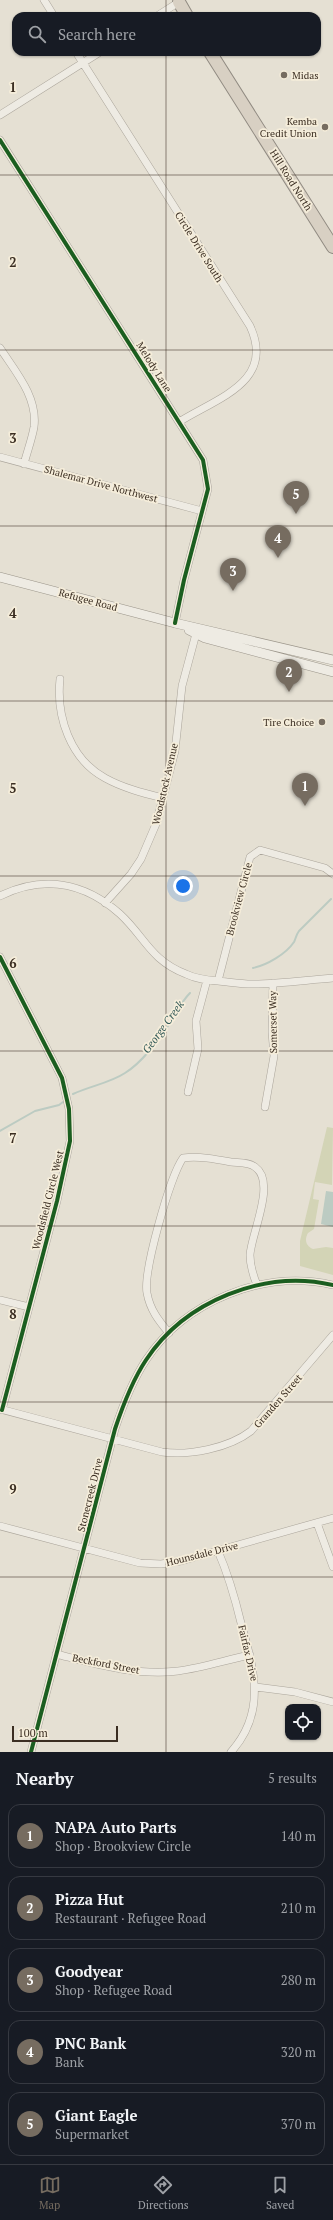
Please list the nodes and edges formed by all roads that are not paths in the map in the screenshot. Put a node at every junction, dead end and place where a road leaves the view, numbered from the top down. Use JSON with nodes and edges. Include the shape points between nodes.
{"nodes":[{"id":1,"x":44,"y":0,"type":"edge"},
{"id":2,"x":182,"y":1,"type":"edge"},
{"id":3,"x":52,"y":12,"type":"edge"},
{"id":4,"x":164,"y":12,"type":"edge"},
{"id":5,"x":186,"y":12,"type":"edge"},
{"id":6,"x":79,"y":56,"type":"edge"},
{"id":7,"x":94,"y":56,"type":"edge"},
{"id":8,"x":213,"y":56,"type":"edge"},
{"id":9,"x":83,"y":63,"type":"junction"},
{"id":10,"x":0,"y":115,"type":"edge"},
{"id":11,"x":0,"y":140,"type":"edge"},
{"id":12,"x":333,"y":247,"type":"edge"},
{"id":13,"x":0,"y":348,"type":"edge"},
{"id":14,"x":179,"y":422,"type":"junction"},
{"id":15,"x":0,"y":457,"type":"edge"},
{"id":16,"x":24,"y":464,"type":"junction"},
{"id":17,"x":202,"y":511,"type":"junction"},
{"id":18,"x":0,"y":577,"type":"edge"},
{"id":19,"x":175,"y":624,"type":"junction"},
{"id":20,"x":197,"y":631,"type":"junction"},
{"id":21,"x":333,"y":660,"type":"edge"},
{"id":22,"x":333,"y":672,"type":"edge"},
{"id":23,"x":60,"y":679,"type":"dead end"},
{"id":24,"x":163,"y":798,"type":"junction"},
{"id":25,"x":333,"y":874,"type":"edge"},
{"id":26,"x":0,"y":896,"type":"edge"},
{"id":27,"x":105,"y":903,"type":"junction"},
{"id":28,"x":0,"y":957,"type":"edge"},
{"id":29,"x":333,"y":978,"type":"edge"},
{"id":30,"x":208,"y":980,"type":"junction"},
{"id":31,"x":218,"y":981,"type":"junction"},
{"id":32,"x":273,"y":983,"type":"junction"},
{"id":33,"x":188,"y":1092,"type":"dead end"},
{"id":34,"x":265,"y":1107,"type":"dead end"},
{"id":35,"x":257,"y":1285,"type":"junction"},
{"id":36,"x":333,"y":1285,"type":"edge"},
{"id":37,"x":0,"y":1300,"type":"edge"},
{"id":38,"x":29,"y":1307,"type":"junction"},
{"id":39,"x":169,"y":1333,"type":"junction"},
{"id":40,"x":333,"y":1335,"type":"edge"},
{"id":41,"x":1,"y":1410,"type":"edge"},
{"id":42,"x":112,"y":1440,"type":"junction"},
{"id":43,"x":333,"y":1518,"type":"edge"},
{"id":44,"x":317,"y":1523,"type":"junction"},
{"id":45,"x":0,"y":1526,"type":"edge"},
{"id":46,"x":84,"y":1548,"type":"junction"},
{"id":47,"x":218,"y":1551,"type":"junction"},
{"id":48,"x":333,"y":1567,"type":"edge"},
{"id":49,"x":56,"y":1654,"type":"junction"},
{"id":50,"x":250,"y":1655,"type":"junction"},
{"id":51,"x":256,"y":1687,"type":"junction"},
{"id":52,"x":332,"y":1702,"type":"edge"},
{"id":53,"x":31,"y":1752,"type":"edge"},
{"id":54,"x":231,"y":1752,"type":"edge"}],
"edges":[{"from":1,"to":3,"type":"street"},
{"from":2,"to":4,"type":"street"},
{"from":2,"to":5,"type":"highway"},
{"from":6,"to":9,"type":"street","name":"Circle Drive South"},
{"from":7,"to":9,"type":"street"},
{"from":8,"to":12,"type":"highway","name":"Hill Road North"},
{"from":9,"to":10,"type":"street"},
{"from":9,"to":14,"type":"street","name":"Circle Drive South","via":[[250,326],[257,346],[255,367],[250,376],[225,396]]},
{"from":11,"to":14,"type":"street","name":"Melody Lane"},
{"from":13,"to":16,"type":"street","via":[[24,384],[32,407],[34,427]]},
{"from":14,"to":17,"type":"street","name":"Melody Lane","via":[[206,468],[208,489]]},
{"from":15,"to":16,"type":"street","name":"Shalemar Drive Northwest"},
{"from":16,"to":17,"type":"street","name":"Shalemar Drive Northwest"},
{"from":17,"to":19,"type":"street","name":"Melody Lane"},
{"from":18,"to":19,"type":"main road","name":"Refugee Road"},
{"from":19,"to":20,"type":"main road","name":"Refugee Road"},
{"from":20,"to":21,"type":"main road","name":"Refugee Road"},
{"from":20,"to":22,"type":"main road","name":"Refugee Road","via":[[205,638]]},
{"from":20,"to":24,"type":"street","name":"Woodstock Avenue","via":[[182,686],[175,751]]},
{"from":23,"to":24,"type":"street","via":[[61,715],[71,742],[80,756],[104,777]]},
{"from":24,"to":27,"type":"street","name":"Woodstock Avenue","via":[[156,824],[141,859]]},
{"from":25,"to":31,"type":"street","name":"Brookview Circle","via":[[325,868],[260,850],[250,857]]},
{"from":26,"to":27,"type":"street","via":[[28,885],[56,883],[80,890]]},
{"from":27,"to":30,"type":"street","via":[[120,914],[160,960],[187,975]]},
{"from":28,"to":38,"type":"street","name":"Woodsfield Circle West","via":[[58,1069],[66,1093],[70,1120],[67,1161]]},
{"from":29,"to":32,"type":"street"},
{"from":30,"to":31,"type":"street"},
{"from":30,"to":33,"type":"street","via":[[196,1021],[198,1049]]},
{"from":31,"to":32,"type":"street"},
{"from":32,"to":34,"type":"street","name":"Somerset Way","via":[[274,1056]]},
{"from":35,"to":36,"type":"street","name":"Stonecreek Drive","via":[[297,1280]]},
{"from":35,"to":39,"type":"street","name":"Stonecreek Drive","via":[[215,1300],[197,1310]]},
{"from":35,"to":39,"type":"street","via":[[252,1275],[250,1254],[263,1194],[261,1174],[256,1168],[245,1163],[192,1156],[183,1158],[172,1177],[146,1283],[149,1304],[156,1318]]},
{"from":37,"to":38,"type":"street"},
{"from":38,"to":41,"type":"street","name":"Woodsfield Circle West"},
{"from":39,"to":42,"type":"street","name":"Stonecreek Drive","via":[[139,1370]]},
{"from":40,"to":42,"type":"street","name":"Granden Street","via":[[259,1423],[243,1437],[183,1454],[162,1452]]},
{"from":41,"to":42,"type":"street","name":"Granden Street"},
{"from":42,"to":46,"type":"street","name":"Stonecreek Drive"},
{"from":43,"to":44,"type":"street","name":"Hounsdale Drive"},
{"from":44,"to":47,"type":"street","name":"Hounsdale Drive"},
{"from":44,"to":48,"type":"street"},
{"from":45,"to":46,"type":"street","name":"Hounsdale Drive"},
{"from":46,"to":47,"type":"street","name":"Hounsdale Drive","via":[[140,1563],[161,1564]]},
{"from":46,"to":49,"type":"street","name":"Stonecreek Drive"},
{"from":47,"to":50,"type":"street","name":"Fairfax Drive","via":[[228,1574]]},
{"from":49,"to":50,"type":"street","name":"Beckford Street","via":[[115,1668],[157,1672],[199,1667]]},
{"from":49,"to":53,"type":"street","name":"Stonecreek Drive"},
{"from":50,"to":51,"type":"street","name":"Fairfax Drive"},
{"from":51,"to":52,"type":"street","via":[[295,1692]]},
{"from":51,"to":54,"type":"street","name":"Fairfax Drive","via":[[250,1721]]}]}
